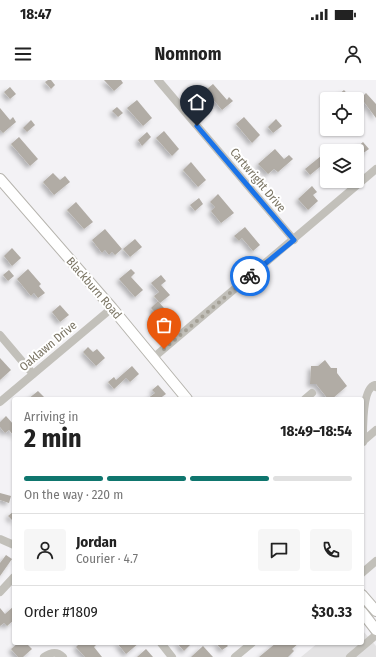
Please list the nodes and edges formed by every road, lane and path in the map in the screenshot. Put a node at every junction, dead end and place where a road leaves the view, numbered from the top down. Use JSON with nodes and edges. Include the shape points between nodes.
{"nodes":[{"id":1,"x":158,"y":80,"type":"edge"},
{"id":2,"x":376,"y":169,"type":"edge"},
{"id":3,"x":0,"y":179,"type":"edge"},
{"id":4,"x":294,"y":240,"type":"junction"},
{"id":5,"x":112,"y":308,"type":"junction"},
{"id":6,"x":0,"y":335,"type":"edge"},
{"id":7,"x":153,"y":358,"type":"junction"},
{"id":8,"x":33,"y":374,"type":"junction"},
{"id":9,"x":376,"y":387,"type":"edge"},
{"id":10,"x":312,"y":392,"type":"dead end"},
{"id":11,"x":183,"y":397,"type":"edge"},
{"id":12,"x":306,"y":397,"type":"edge"},
{"id":13,"x":0,"y":402,"type":"edge"},
{"id":14,"x":364,"y":419,"type":"edge"},
{"id":15,"x":376,"y":430,"type":"edge"},
{"id":16,"x":364,"y":440,"type":"edge"},
{"id":17,"x":0,"y":539,"type":"edge"},
{"id":18,"x":12,"y":544,"type":"edge"},
{"id":19,"x":376,"y":561,"type":"edge"},
{"id":20,"x":364,"y":571,"type":"edge"},
{"id":21,"x":12,"y":579,"type":"edge"},
{"id":22,"x":0,"y":592,"type":"edge"},
{"id":23,"x":364,"y":597,"type":"edge"},
{"id":24,"x":376,"y":611,"type":"edge"},
{"id":25,"x":364,"y":615,"type":"edge"},
{"id":26,"x":376,"y":630,"type":"edge"},
{"id":27,"x":376,"y":635,"type":"edge"},
{"id":28,"x":163,"y":645,"type":"edge"},
{"id":29,"x":250,"y":645,"type":"edge"},
{"id":30,"x":364,"y":645,"type":"edge"},
{"id":31,"x":364,"y":645,"type":"edge"},
{"id":32,"x":61,"y":655,"type":"edge"},
{"id":33,"x":44,"y":657,"type":"edge"},
{"id":34,"x":172,"y":657,"type":"edge"},
{"id":35,"x":235,"y":657,"type":"edge"},
{"id":36,"x":349,"y":657,"type":"edge"}],
"edges":[{"from":1,"to":4,"type":"street","name":"Cartwright Drive"},
{"from":2,"to":4,"type":"street"},
{"from":3,"to":5,"type":"main road","name":"Blackburn Road"},
{"from":4,"to":7,"type":"street"},
{"from":5,"to":7,"type":"main road","name":"Blackburn Road"},
{"from":5,"to":8,"type":"street","name":"Oaklawn Drive"},
{"from":6,"to":8,"type":"street"},
{"from":7,"to":11,"type":"main road","name":"Blackburn Road"},
{"from":8,"to":13,"type":"street","name":"Oaklawn Drive"},
{"from":9,"to":14,"type":"street","via":[[375,385],[368,389]]},
{"from":10,"to":12,"type":"street"},
{"from":15,"to":16,"type":"street"},
{"from":17,"to":18,"type":"street"},
{"from":19,"to":20,"type":"street"},
{"from":21,"to":22,"type":"street"},
{"from":23,"to":24,"type":"main road"},
{"from":25,"to":26,"type":"main road"},
{"from":27,"to":31,"type":"street"},
{"from":28,"to":34,"type":"street"},
{"from":29,"to":35,"type":"street"},
{"from":30,"to":36,"type":"street"},
{"from":32,"to":33,"type":"street","via":[[53,652]]}]}
